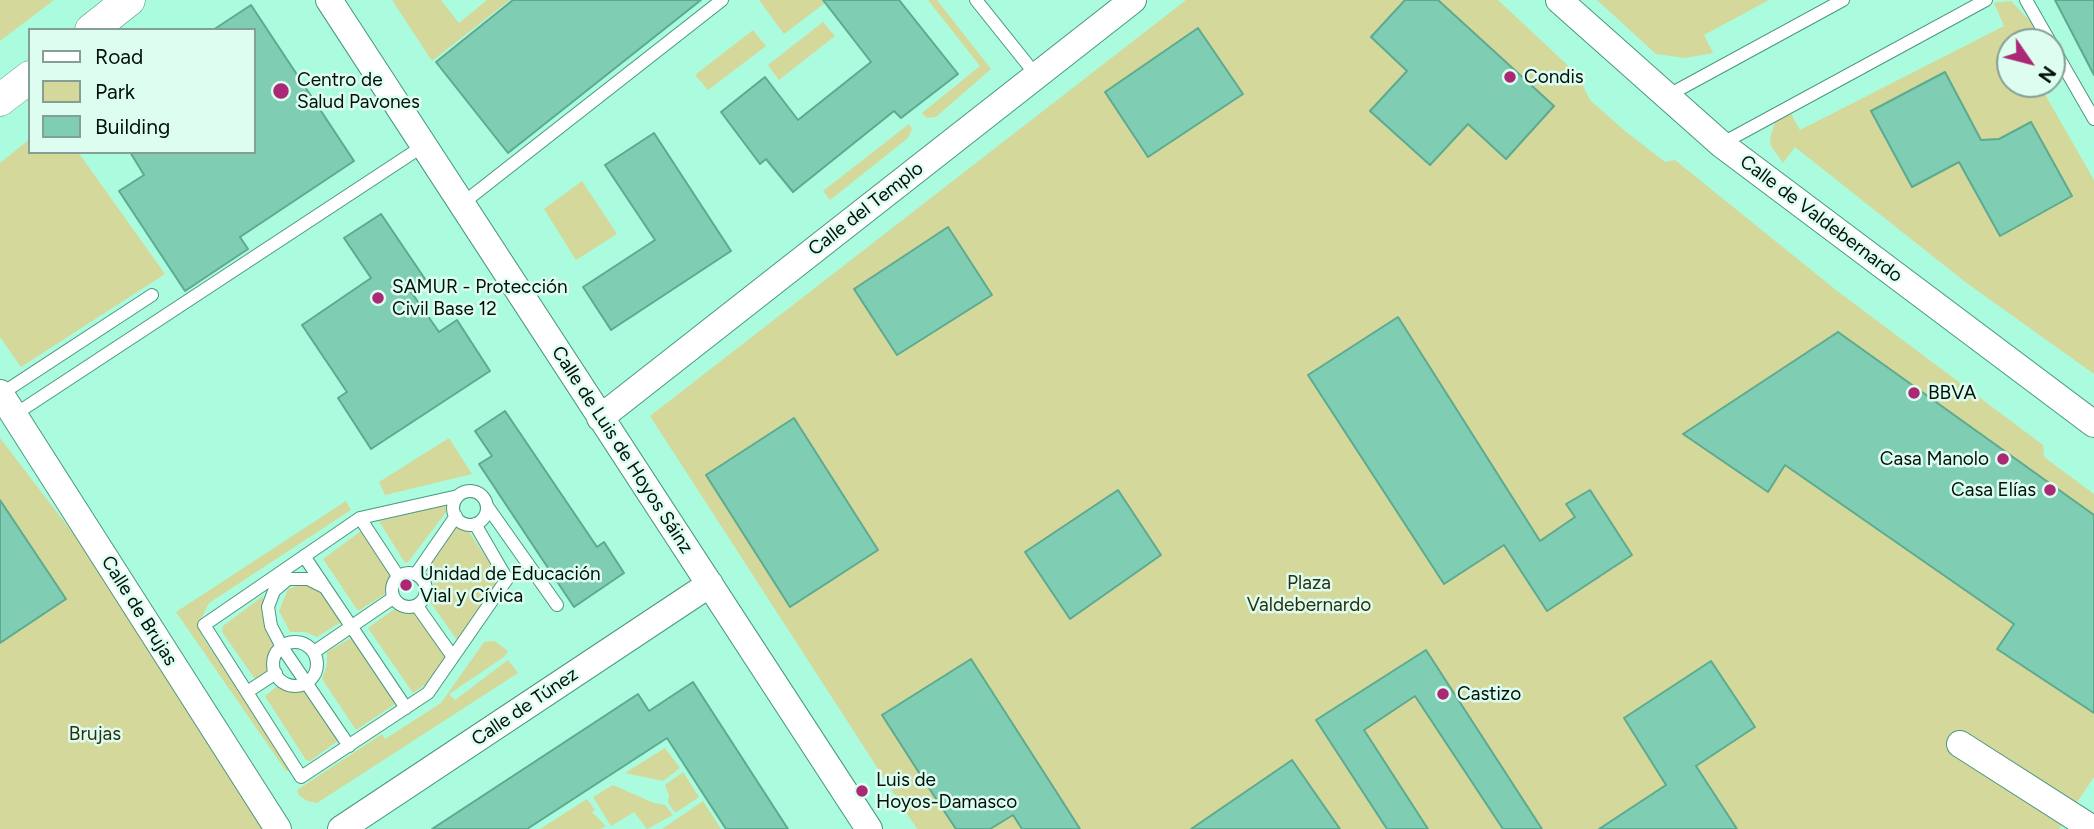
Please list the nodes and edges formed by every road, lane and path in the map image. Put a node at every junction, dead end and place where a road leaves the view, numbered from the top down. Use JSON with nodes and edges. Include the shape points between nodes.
{"nodes":[{"id":1,"x":129,"y":0,"type":"edge"},
{"id":2,"x":329,"y":0,"type":"edge"},
{"id":3,"x":722,"y":0,"type":"edge"},
{"id":4,"x":976,"y":0,"type":"edge"},
{"id":5,"x":1133,"y":0,"type":"edge"},
{"id":6,"x":1559,"y":0,"type":"edge"},
{"id":7,"x":1843,"y":0,"type":"edge"},
{"id":8,"x":1986,"y":0,"type":"edge"},
{"id":9,"x":2026,"y":0,"type":"edge"},
{"id":10,"x":94,"y":28,"type":"edge"},
{"id":11,"x":2042,"y":28,"type":"edge"},
{"id":12,"x":2066,"y":70,"type":"edge"},
{"id":13,"x":1036,"y":75,"type":"junction"},
{"id":14,"x":28,"y":79,"type":"edge"},
{"id":15,"x":1665,"y":97,"type":"junction"},
{"id":16,"x":0,"y":100,"type":"edge"},
{"id":17,"x":2094,"y":119,"type":"edge"},
{"id":18,"x":1721,"y":144,"type":"junction"},
{"id":19,"x":423,"y":146,"type":"junction"},
{"id":20,"x":463,"y":203,"type":"junction"},
{"id":21,"x":152,"y":295,"type":"dead end"},
{"id":22,"x":5,"y":401,"type":"edge"},
{"id":23,"x":600,"y":418,"type":"junction"},
{"id":24,"x":2094,"y":424,"type":"edge"},
{"id":25,"x":458,"y":496,"type":"junction"},
{"id":26,"x":487,"y":506,"type":"junction"},
{"id":27,"x":456,"y":516,"type":"junction"},
{"id":28,"x":360,"y":518,"type":"junction"},
{"id":29,"x":475,"y":524,"type":"junction"},
{"id":30,"x":304,"y":556,"type":"junction"},
{"id":31,"x":416,"y":574,"type":"junction"},
{"id":32,"x":398,"y":576,"type":"junction"},
{"id":33,"x":710,"y":584,"type":"junction"},
{"id":34,"x":324,"y":587,"type":"junction"},
{"id":35,"x":393,"y":598,"type":"junction"},
{"id":36,"x":558,"y":605,"type":"dead end"},
{"id":37,"x":417,"y":606,"type":"junction"},
{"id":38,"x":351,"y":627,"type":"junction"},
{"id":39,"x":282,"y":647,"type":"junction"},
{"id":40,"x":314,"y":652,"type":"junction"},
{"id":41,"x":453,"y":657,"type":"junction"},
{"id":42,"x":276,"y":673,"type":"junction"},
{"id":43,"x":306,"y":683,"type":"junction"},
{"id":44,"x":247,"y":692,"type":"junction"},
{"id":45,"x":406,"y":708,"type":"junction"},
{"id":46,"x":1960,"y":744,"type":"dead end"},
{"id":47,"x":349,"y":746,"type":"junction"},
{"id":48,"x":278,"y":829,"type":"edge"},
{"id":49,"x":341,"y":829,"type":"edge"},
{"id":50,"x":869,"y":829,"type":"edge"},
{"id":51,"x":2093,"y":829,"type":"edge"}],
"edges":[{"from":1,"to":10,"type":"street"},
{"from":2,"to":19,"type":"street","name":"Calle de Luis de Hoyos Sáinz"},
{"from":3,"to":20,"type":"lane"},
{"from":4,"to":13,"type":"lane"},
{"from":5,"to":13,"type":"street","name":"Calle del Templo"},
{"from":6,"to":15,"type":"street","name":"Calle de Valdebernardo"},
{"from":7,"to":15,"type":"lane"},
{"from":8,"to":18,"type":"lane"},
{"from":9,"to":11,"type":"lane"},
{"from":12,"to":17,"type":"lane"},
{"from":13,"to":23,"type":"street","name":"Calle del Templo"},
{"from":14,"to":16,"type":"street"},
{"from":15,"to":18,"type":"street","name":"Calle de Valdebernardo"},
{"from":18,"to":24,"type":"street","name":"Calle de Valdebernardo"},
{"from":19,"to":20,"type":"street","name":"Calle de Luis de Hoyos Sáinz"},
{"from":19,"to":22,"type":"lane"},
{"from":20,"to":23,"type":"street","name":"Calle de Luis de Hoyos Sáinz"},
{"from":21,"to":22,"type":"lane"},
{"from":22,"to":48,"type":"street","name":"Calle de Brujas"},
{"from":23,"to":33,"type":"street","name":"Calle de Luis de Hoyos Sáinz"},
{"from":25,"to":26,"type":"lane","via":[[473,491],[483,496]]},
{"from":25,"to":27,"type":"lane"},
{"from":25,"to":28,"type":"lane"},
{"from":26,"to":29,"type":"lane","via":[[484,517]]},
{"from":26,"to":36,"type":"lane"},
{"from":27,"to":29,"type":"lane"},
{"from":27,"to":31,"type":"lane"},
{"from":28,"to":30,"type":"lane"},
{"from":28,"to":32,"type":"lane"},
{"from":29,"to":41,"type":"lane","via":[[507,579]]},
{"from":30,"to":34,"type":"lane"},
{"from":30,"to":44,"type":"lane","via":[[204,625]]},
{"from":31,"to":32,"type":"lane"},
{"from":31,"to":37,"type":"lane","via":[[426,588],[425,598]]},
{"from":32,"to":35,"type":"lane"},
{"from":33,"to":49,"type":"street","name":"Calle de Túnez"},
{"from":33,"to":50,"type":"street","name":"Calle de Luis de Hoyos Sáinz"},
{"from":34,"to":38,"type":"lane"},
{"from":34,"to":39,"type":"lane","via":[[308,579],[288,579],[274,591],[268,607]]},
{"from":35,"to":37,"type":"lane","via":[[406,608]]},
{"from":35,"to":38,"type":"lane"},
{"from":37,"to":41,"type":"lane"},
{"from":38,"to":40,"type":"lane"},
{"from":38,"to":45,"type":"lane"},
{"from":39,"to":40,"type":"lane","via":[[302,643]]},
{"from":39,"to":42,"type":"lane","via":[[274,659]]},
{"from":39,"to":43,"type":"lane"},
{"from":40,"to":43,"type":"lane","via":[[317,666]]},
{"from":41,"to":45,"type":"lane","via":[[428,693]]},
{"from":42,"to":43,"type":"lane","via":[[292,685]]},
{"from":42,"to":44,"type":"lane"},
{"from":43,"to":47,"type":"lane"},
{"from":44,"to":47,"type":"lane","via":[[302,777]]},
{"from":45,"to":47,"type":"lane"},
{"from":46,"to":51,"type":"street"}]}
